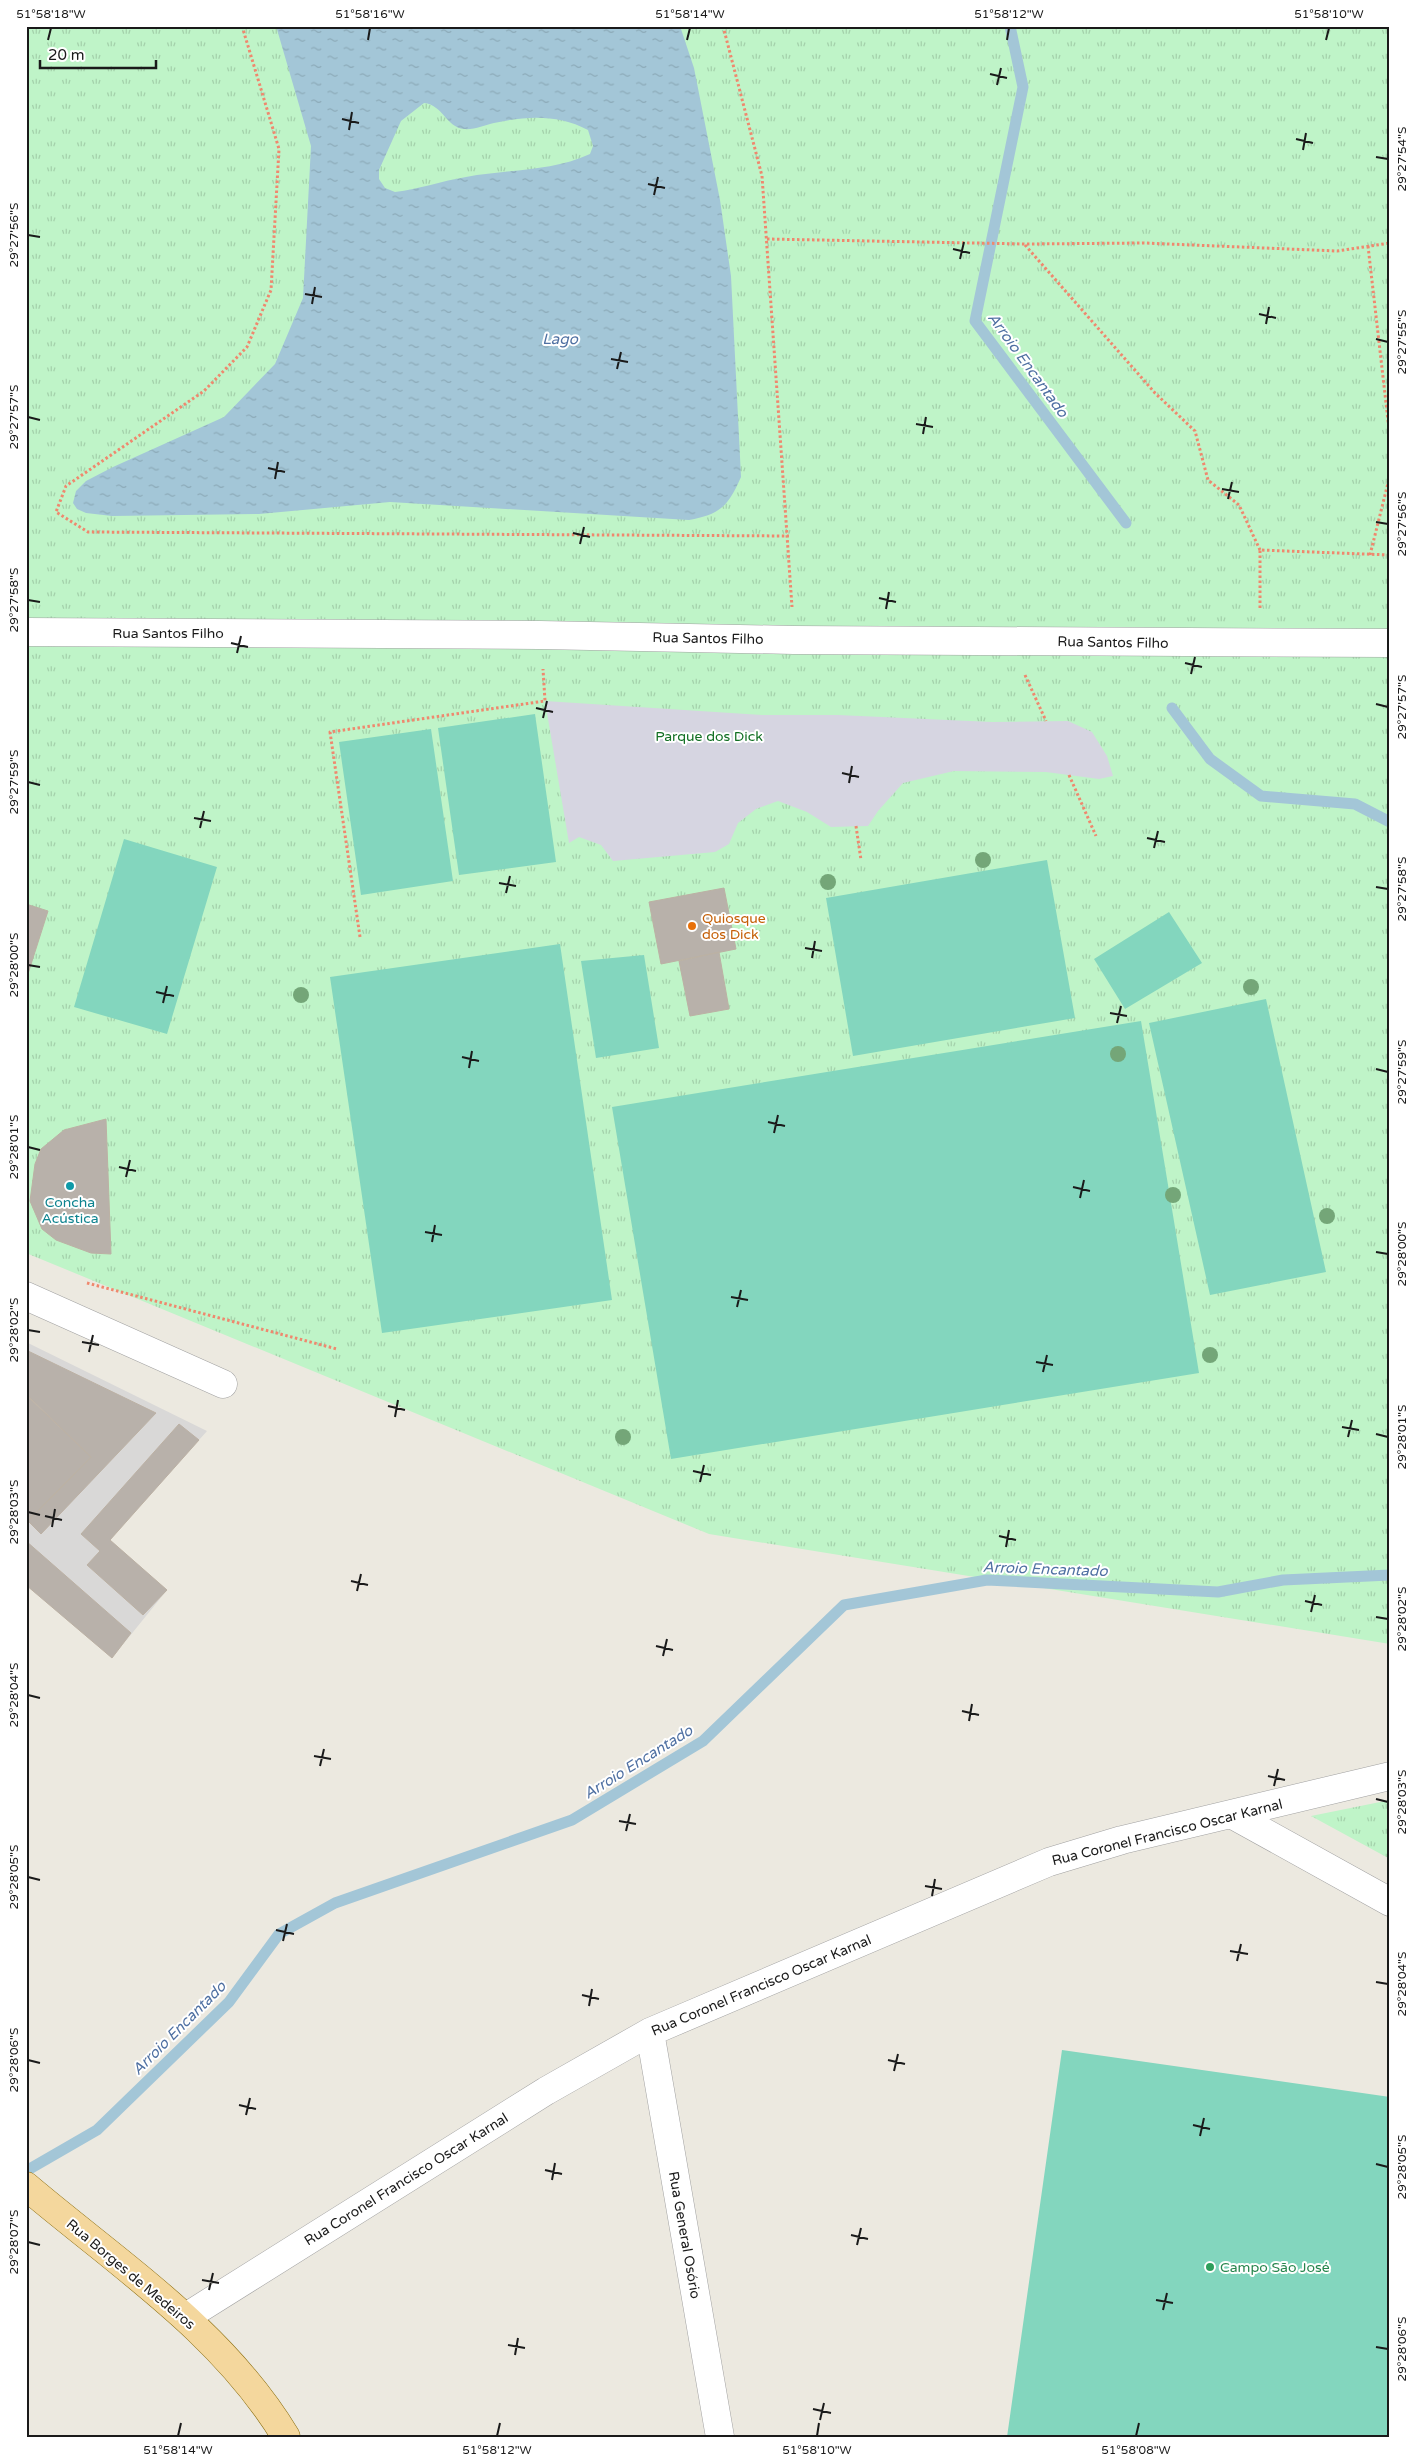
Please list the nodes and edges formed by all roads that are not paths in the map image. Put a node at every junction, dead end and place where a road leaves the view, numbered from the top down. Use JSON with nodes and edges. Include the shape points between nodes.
{"nodes":[{"id":1,"x":26,"y":632,"type":"edge"},
{"id":2,"x":1390,"y":643,"type":"edge"},
{"id":3,"x":26,"y":1296,"type":"edge"},
{"id":4,"x":223,"y":1384,"type":"dead end"},
{"id":5,"x":1390,"y":1776,"type":"edge"},
{"id":6,"x":1233,"y":1815,"type":"junction"},
{"id":7,"x":1390,"y":1902,"type":"edge"},
{"id":8,"x":650,"y":2032,"type":"junction"},
{"id":9,"x":27,"y":2187,"type":"edge"},
{"id":10,"x":186,"y":2317,"type":"junction"},
{"id":11,"x":286,"y":2437,"type":"edge"},
{"id":12,"x":720,"y":2437,"type":"edge"}],
"edges":[{"from":1,"to":2,"type":"street","name":"Rua Santos Filho"},
{"from":3,"to":4,"type":"street"},
{"from":5,"to":6,"type":"street","name":"Rua Coronel Francisco Oscar Karnal"},
{"from":6,"to":7,"type":"street"},
{"from":6,"to":8,"type":"street","name":"Rua Coronel Francisco Oscar Karnal","via":[[1122,1840],[1049,1862]]},
{"from":8,"to":10,"type":"street","name":"Rua Coronel Francisco Oscar Karnal","via":[[546,2091]]},
{"from":8,"to":12,"type":"street","name":"Rua General Osório"},
{"from":9,"to":10,"type":"main road","name":"Rua Borges de Medeiros"},
{"from":10,"to":11,"type":"main road","name":"Rua Borges de Medeiros","via":[[232,2365],[271,2412]]}]}
